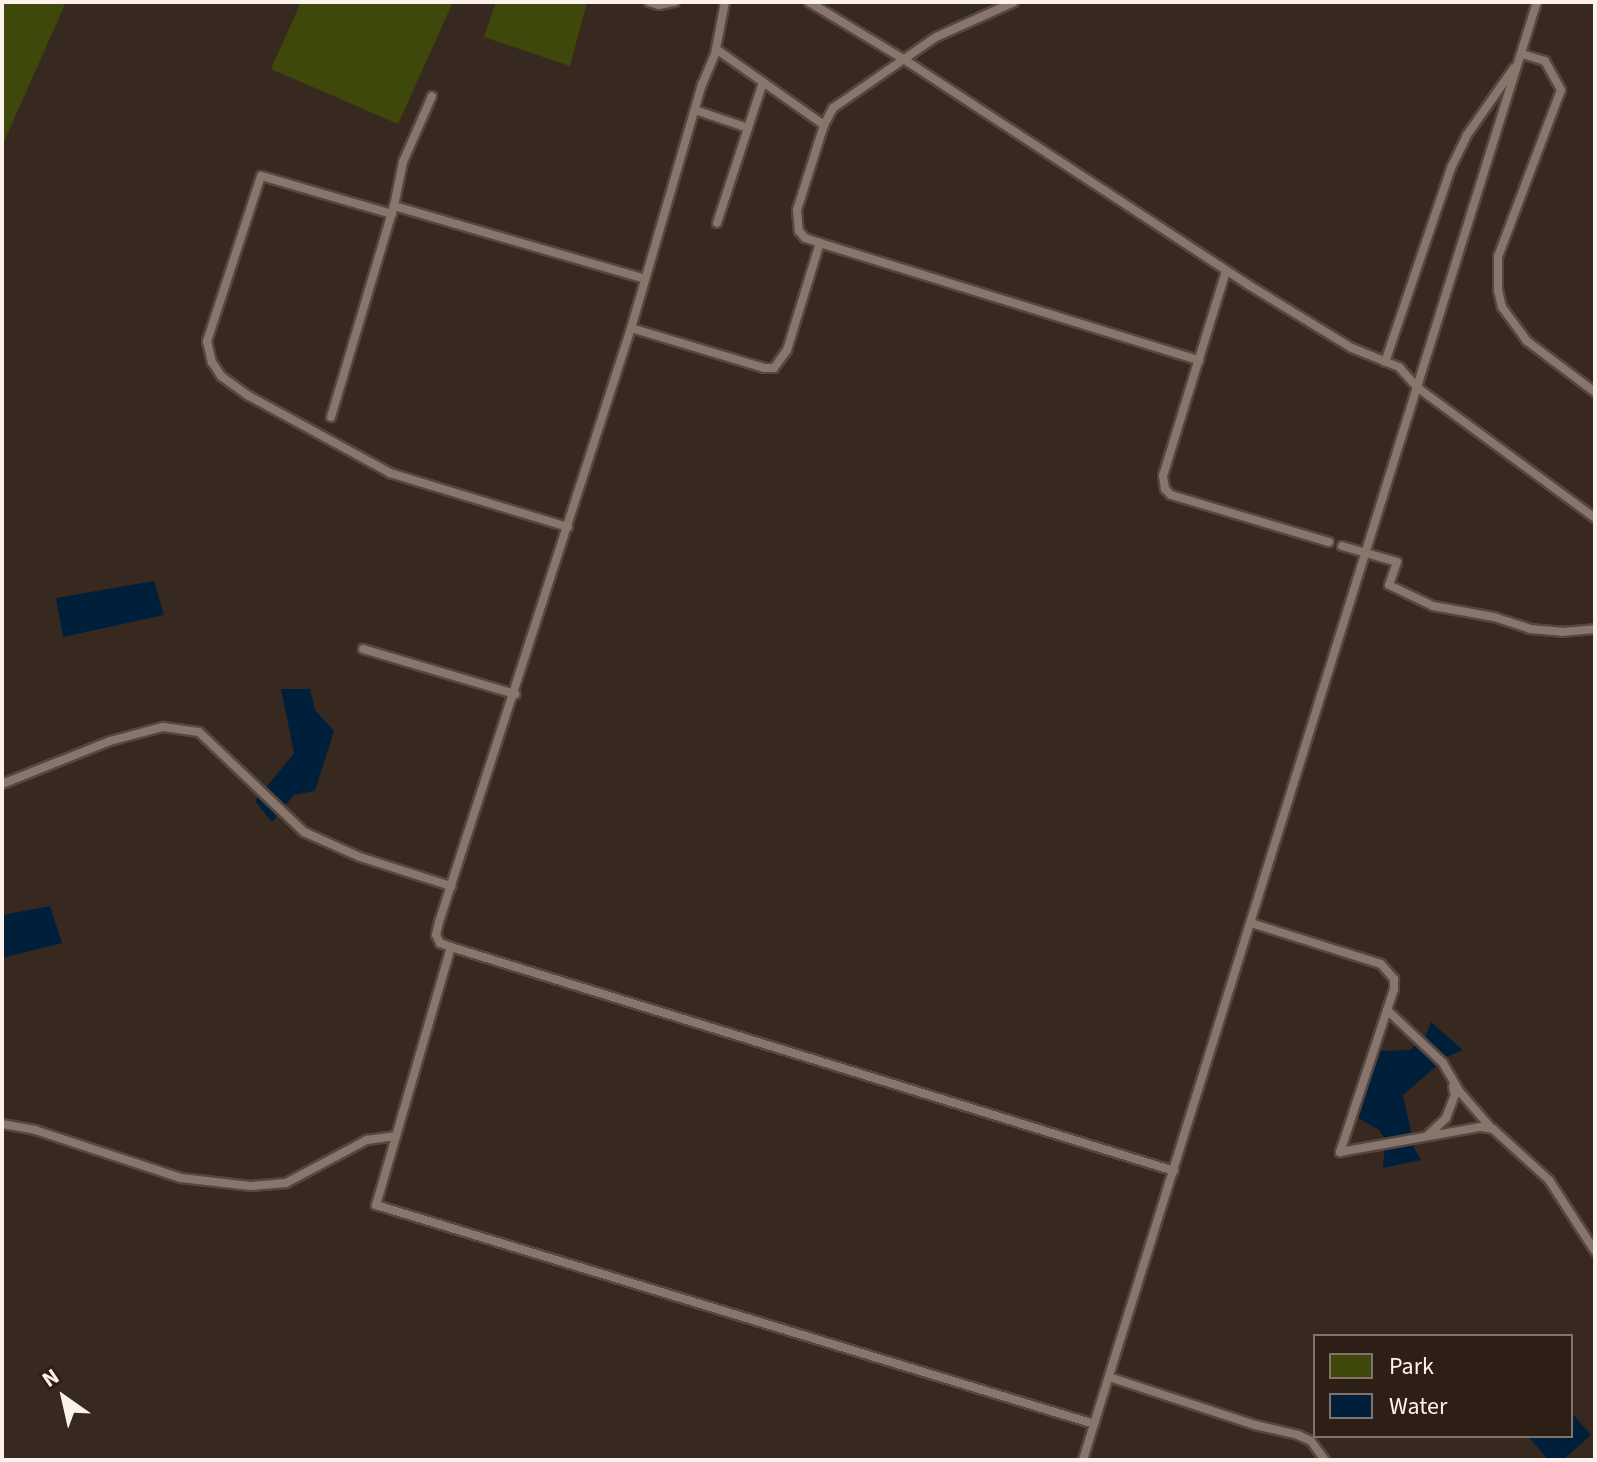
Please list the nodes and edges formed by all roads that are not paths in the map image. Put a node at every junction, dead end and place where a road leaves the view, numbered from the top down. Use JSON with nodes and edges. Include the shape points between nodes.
{"nodes":[{"id":1,"x":649,"y":2,"type":"edge"},
{"id":2,"x":675,"y":2,"type":"edge"},
{"id":3,"x":725,"y":2,"type":"edge"},
{"id":4,"x":809,"y":2,"type":"edge"},
{"id":5,"x":1014,"y":2,"type":"edge"},
{"id":6,"x":1537,"y":2,"type":"edge"},
{"id":7,"x":716,"y":49,"type":"junction"},
{"id":8,"x":1521,"y":57,"type":"junction"},
{"id":9,"x":902,"y":58,"type":"junction"},
{"id":10,"x":763,"y":82,"type":"junction"},
{"id":11,"x":432,"y":96,"type":"dead end"},
{"id":12,"x":695,"y":110,"type":"junction"},
{"id":13,"x":824,"y":125,"type":"junction"},
{"id":14,"x":748,"y":128,"type":"junction"},
{"id":15,"x":393,"y":210,"type":"junction"},
{"id":16,"x":717,"y":223,"type":"dead end"},
{"id":17,"x":820,"y":243,"type":"junction"},
{"id":18,"x":1226,"y":271,"type":"junction"},
{"id":19,"x":645,"y":279,"type":"junction"},
{"id":20,"x":631,"y":328,"type":"junction"},
{"id":21,"x":1199,"y":360,"type":"junction"},
{"id":22,"x":1385,"y":362,"type":"junction"},
{"id":23,"x":1418,"y":388,"type":"junction"},
{"id":24,"x":1595,"y":392,"type":"edge"},
{"id":25,"x":331,"y":417,"type":"dead end"},
{"id":26,"x":1595,"y":518,"type":"edge"},
{"id":27,"x":568,"y":527,"type":"junction"},
{"id":28,"x":1329,"y":542,"type":"dead end"},
{"id":29,"x":1342,"y":546,"type":"dead end"},
{"id":30,"x":1367,"y":552,"type":"junction"},
{"id":31,"x":1595,"y":629,"type":"edge"},
{"id":32,"x":363,"y":649,"type":"dead end"},
{"id":33,"x":515,"y":694,"type":"junction"},
{"id":34,"x":2,"y":784,"type":"edge"},
{"id":35,"x":451,"y":886,"type":"junction"},
{"id":36,"x":1251,"y":923,"type":"junction"},
{"id":37,"x":451,"y":947,"type":"junction"},
{"id":38,"x":1387,"y":1010,"type":"junction"},
{"id":39,"x":1451,"y":1078,"type":"junction"},
{"id":40,"x":2,"y":1124,"type":"edge"},
{"id":41,"x":1493,"y":1129,"type":"junction"},
{"id":42,"x":396,"y":1136,"type":"junction"},
{"id":43,"x":1420,"y":1138,"type":"junction"},
{"id":44,"x":1174,"y":1171,"type":"junction"},
{"id":45,"x":1595,"y":1251,"type":"edge"},
{"id":46,"x":1109,"y":1377,"type":"junction"},
{"id":47,"x":1094,"y":1424,"type":"junction"},
{"id":48,"x":1083,"y":1460,"type":"edge"},
{"id":49,"x":1325,"y":1460,"type":"edge"}],
"edges":[{"from":1,"to":2,"type":"lane"},
{"from":3,"to":7,"type":"lane"},
{"from":4,"to":9,"type":"lane"},
{"from":5,"to":9,"type":"lane"},
{"from":6,"to":8,"type":"lane"},
{"from":7,"to":10,"type":"lane"},
{"from":7,"to":12,"type":"lane"},
{"from":8,"to":22,"type":"lane","via":[[1467,135],[1451,168]]},
{"from":8,"to":23,"type":"lane"},
{"from":8,"to":24,"type":"lane","via":[[1545,61],[1561,90],[1498,257],[1498,290],[1507,316],[1527,341]]},
{"from":9,"to":13,"type":"lane","via":[[845,99]]},
{"from":9,"to":18,"type":"lane"},
{"from":10,"to":13,"type":"lane"},
{"from":10,"to":14,"type":"lane"},
{"from":11,"to":15,"type":"lane","via":[[403,162]]},
{"from":12,"to":14,"type":"lane"},
{"from":12,"to":19,"type":"lane"},
{"from":13,"to":17,"type":"lane","via":[[797,210],[799,231]]},
{"from":14,"to":16,"type":"lane"},
{"from":15,"to":19,"type":"lane"},
{"from":15,"to":25,"type":"lane"},
{"from":15,"to":27,"type":"lane","via":[[261,176],[207,341],[212,362],[221,376],[249,396],[390,473]]},
{"from":17,"to":20,"type":"lane","via":[[787,350],[774,368]]},
{"from":17,"to":21,"type":"lane"},
{"from":18,"to":21,"type":"lane"},
{"from":18,"to":22,"type":"lane","via":[[1352,348]]},
{"from":19,"to":20,"type":"lane"},
{"from":20,"to":27,"type":"lane"},
{"from":21,"to":28,"type":"lane","via":[[1163,476],[1165,489]]},
{"from":22,"to":23,"type":"lane","via":[[1399,367]]},
{"from":23,"to":26,"type":"lane"},
{"from":23,"to":30,"type":"lane"},
{"from":27,"to":33,"type":"lane"},
{"from":29,"to":30,"type":"lane"},
{"from":30,"to":31,"type":"lane","via":[[1397,562],[1389,585],[1433,606],[1530,629]]},
{"from":30,"to":36,"type":"lane"},
{"from":32,"to":33,"type":"lane"},
{"from":33,"to":35,"type":"lane"},
{"from":34,"to":35,"type":"lane","via":[[110,741],[163,727],[199,732],[304,832],[360,857]]},
{"from":35,"to":37,"type":"lane","via":[[436,935]]},
{"from":36,"to":38,"type":"lane","via":[[1381,964],[1394,979]]},
{"from":36,"to":44,"type":"lane"},
{"from":37,"to":42,"type":"lane"},
{"from":37,"to":44,"type":"lane"},
{"from":38,"to":39,"type":"lane","via":[[1443,1063]]},
{"from":38,"to":43,"type":"lane","via":[[1340,1152]]},
{"from":39,"to":41,"type":"lane"},
{"from":39,"to":43,"type":"lane","via":[[1455,1095],[1446,1118]]},
{"from":40,"to":42,"type":"lane","via":[[181,1178],[251,1186],[286,1183],[367,1140]]},
{"from":41,"to":43,"type":"lane"},
{"from":41,"to":45,"type":"lane","via":[[1549,1180]]},
{"from":42,"to":47,"type":"lane","via":[[376,1205]]},
{"from":44,"to":46,"type":"lane"},
{"from":46,"to":47,"type":"lane"},
{"from":46,"to":49,"type":"lane","via":[[1298,1435],[1311,1441]]},
{"from":47,"to":48,"type":"lane"}]}
